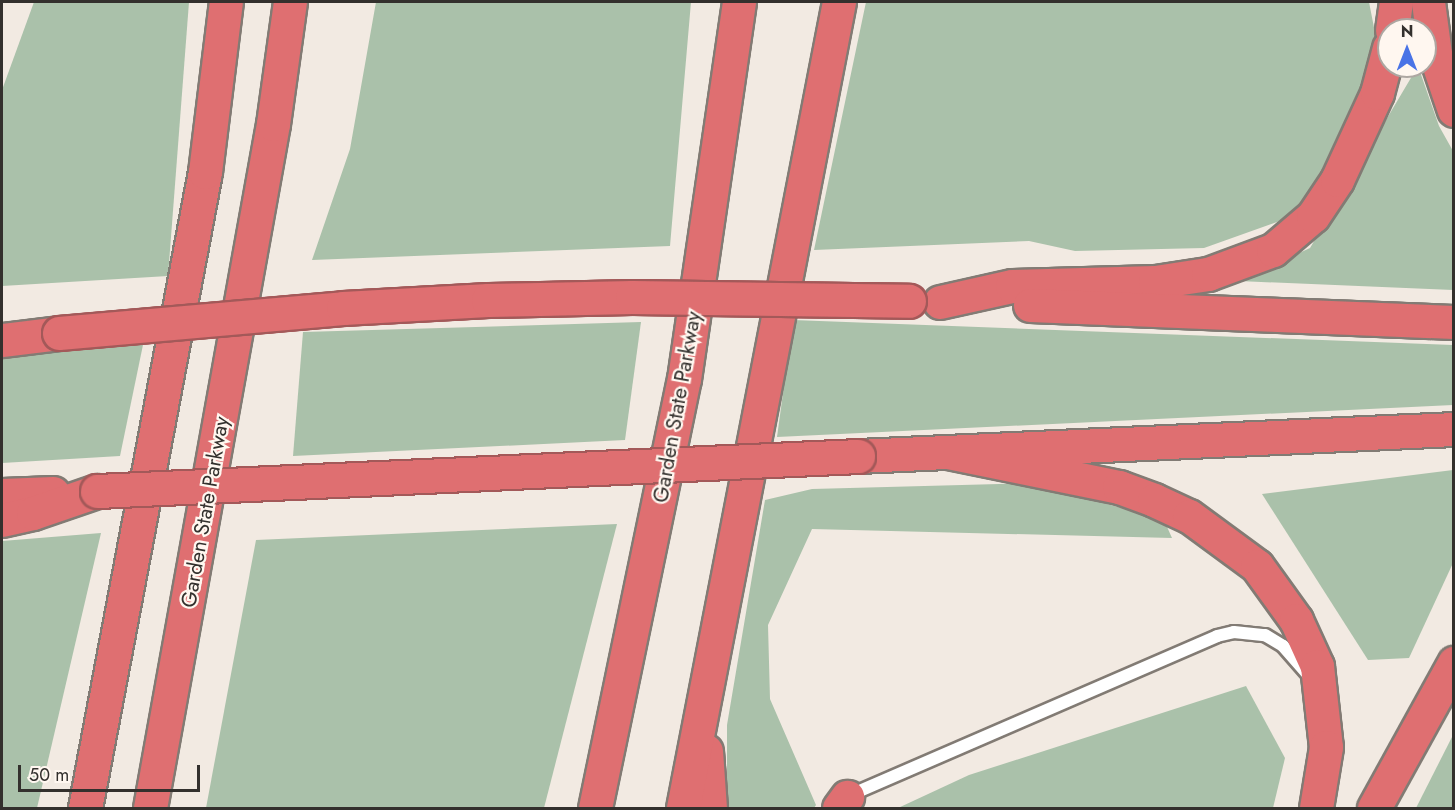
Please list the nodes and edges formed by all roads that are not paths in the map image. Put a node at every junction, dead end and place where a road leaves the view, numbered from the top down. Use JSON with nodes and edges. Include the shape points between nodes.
{"nodes":[{"id":1,"x":226,"y":2,"type":"edge"},
{"id":2,"x":290,"y":2,"type":"edge"},
{"id":3,"x":740,"y":2,"type":"edge"},
{"id":4,"x":839,"y":2,"type":"edge"},
{"id":5,"x":1396,"y":2,"type":"edge"},
{"id":6,"x":1428,"y":2,"type":"edge"},
{"id":7,"x":1394,"y":18,"type":"edge"},
{"id":8,"x":1380,"y":78,"type":"edge"},
{"id":9,"x":1454,"y":110,"type":"edge"},
{"id":10,"x":925,"y":302,"type":"junction"},
{"id":11,"x":1454,"y":322,"type":"edge"},
{"id":12,"x":2,"y":340,"type":"edge"},
{"id":13,"x":1454,"y":429,"type":"edge"},
{"id":14,"x":948,"y":452,"type":"junction"},
{"id":15,"x":97,"y":490,"type":"junction"},
{"id":16,"x":2,"y":495,"type":"edge"},
{"id":17,"x":2,"y":520,"type":"edge"},
{"id":18,"x":1454,"y":663,"type":"edge"},
{"id":19,"x":1322,"y":689,"type":"junction"},
{"id":20,"x":704,"y":713,"type":"junction"},
{"id":21,"x":843,"y":803,"type":"edge"},
{"id":22,"x":85,"y":808,"type":"edge"},
{"id":23,"x":150,"y":808,"type":"edge"},
{"id":24,"x":595,"y":808,"type":"edge"},
{"id":25,"x":683,"y":808,"type":"edge"},
{"id":26,"x":710,"y":808,"type":"edge"},
{"id":27,"x":1316,"y":808,"type":"edge"},
{"id":28,"x":1374,"y":808,"type":"edge"}],
"edges":[{"from":1,"to":22,"type":"highway","via":[[205,172]]},
{"from":2,"to":23,"type":"highway","name":"Garden State Parkway","via":[[245,285]]},
{"from":3,"to":24,"type":"highway","name":"Garden State Parkway","via":[[684,379]]},
{"from":4,"to":20,"type":"highway","via":[[746,471]]},
{"from":5,"to":7,"type":"highway"},
{"from":6,"to":9,"type":"highway","via":[[1435,54]]},
{"from":8,"to":10,"type":"highway","via":[[1373,104],[1337,180],[1313,216],[1273,250],[1208,274],[1155,282],[1012,286]]},
{"from":10,"to":11,"type":"highway"},
{"from":10,"to":12,"type":"highway","bridge":true,"via":[[632,297],[488,300],[342,308]]},
{"from":13,"to":14,"type":"highway"},
{"from":14,"to":15,"type":"highway","bridge":true},
{"from":14,"to":19,"type":"highway","via":[[1119,487],[1190,516],[1237,548],[1269,581],[1307,639]]},
{"from":15,"to":16,"type":"highway"},
{"from":15,"to":17,"type":"highway"},
{"from":18,"to":28,"type":"highway"},
{"from":19,"to":21,"type":"lane","via":[[1275,640],[1234,632],[1217,636]]},
{"from":19,"to":27,"type":"highway","via":[[1326,747]]},
{"from":20,"to":25,"type":"highway"},
{"from":20,"to":26,"type":"highway"}]}
